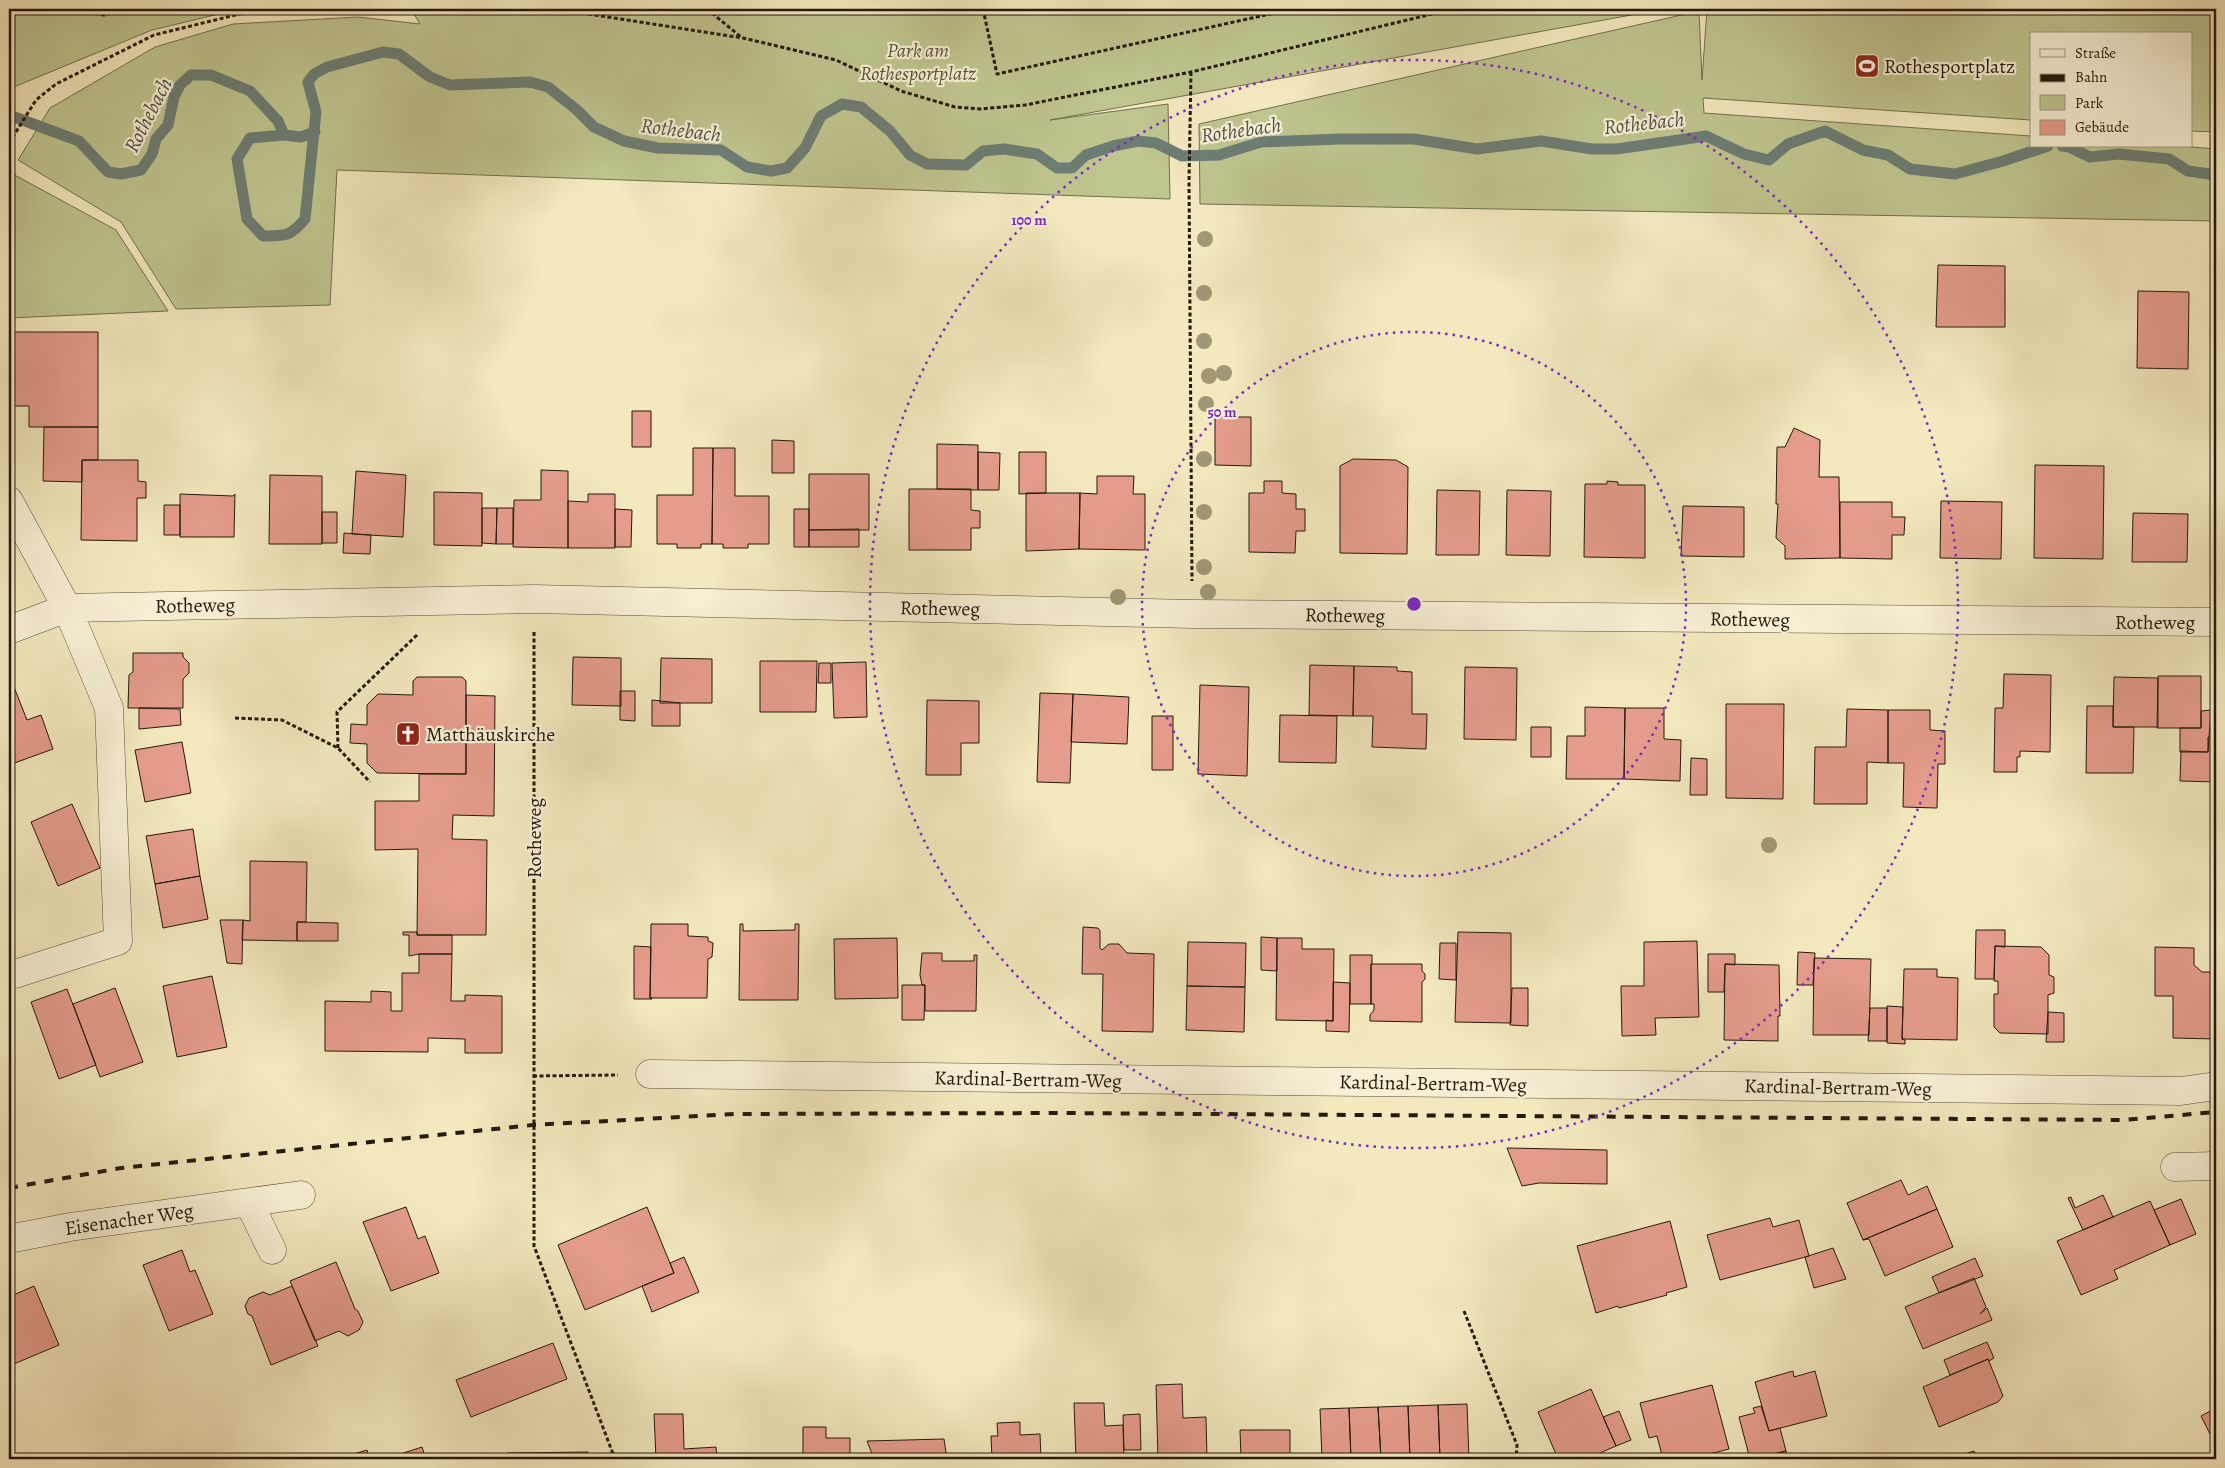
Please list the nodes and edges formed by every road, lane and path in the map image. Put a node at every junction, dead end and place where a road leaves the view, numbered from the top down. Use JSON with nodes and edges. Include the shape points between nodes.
{"nodes":[{"id":1,"x":69,"y":9,"type":"edge"},
{"id":2,"x":126,"y":9,"type":"edge"},
{"id":3,"x":260,"y":9,"type":"edge"},
{"id":4,"x":556,"y":9,"type":"edge"},
{"id":5,"x":707,"y":9,"type":"edge"},
{"id":6,"x":983,"y":9,"type":"edge"},
{"id":7,"x":1293,"y":9,"type":"edge"},
{"id":8,"x":1453,"y":9,"type":"edge"},
{"id":9,"x":743,"y":38,"type":"junction"},
{"id":10,"x":1191,"y":72,"type":"junction"},
{"id":11,"x":9,"y":143,"type":"edge"},
{"id":12,"x":9,"y":502,"type":"edge"},
{"id":13,"x":534,"y":599,"type":"junction"},
{"id":14,"x":421,"y":601,"type":"junction"},
{"id":15,"x":67,"y":608,"type":"junction"},
{"id":16,"x":1193,"y":614,"type":"junction"},
{"id":17,"x":2216,"y":622,"type":"edge"},
{"id":18,"x":9,"y":630,"type":"edge"},
{"id":19,"x":235,"y":718,"type":"dead end"},
{"id":20,"x":338,"y":748,"type":"junction"},
{"id":21,"x":370,"y":782,"type":"dead end"},
{"id":22,"x":15,"y":974,"type":"dead end"},
{"id":23,"x":650,"y":1074,"type":"joint"},
{"id":24,"x":533,"y":1076,"type":"junction"},
{"id":25,"x":2216,"y":1086,"type":"edge"},
{"id":26,"x":2216,"y":1166,"type":"edge"},
{"id":27,"x":2175,"y":1167,"type":"dead end"},
{"id":28,"x":301,"y":1195,"type":"dead end"},
{"id":29,"x":249,"y":1202,"type":"junction"},
{"id":30,"x":9,"y":1239,"type":"edge"},
{"id":31,"x":272,"y":1250,"type":"dead end"},
{"id":32,"x":1464,"y":1311,"type":"dead end"},
{"id":33,"x":615,"y":1459,"type":"edge"},
{"id":34,"x":1516,"y":1459,"type":"edge"}],
"edges":[{"from":1,"to":2,"type":"path","via":[[104,15]]},
{"from":3,"to":11,"type":"path","via":[[154,34],[56,84],[36,100]]},
{"from":4,"to":9,"type":"path"},
{"from":5,"to":9,"type":"path"},
{"from":6,"to":7,"type":"path","via":[[997,74]]},
{"from":8,"to":10,"type":"path"},
{"from":9,"to":10,"type":"path","via":[[836,60],[901,91],[955,107],[980,109],[1025,105]]},
{"from":10,"to":16,"type":"path"},
{"from":12,"to":15,"type":"street"},
{"from":13,"to":14,"type":"street","name":"Rotheweg"},
{"from":13,"to":16,"type":"street","name":"Rotheweg"},
{"from":13,"to":24,"type":"path","name":"Rotheweg"},
{"from":14,"to":15,"type":"street","name":"Rotheweg"},
{"from":14,"to":20,"type":"path","via":[[421,631],[337,712]]},
{"from":15,"to":18,"type":"street","name":"Rotheweg"},
{"from":15,"to":22,"type":"street","via":[[109,708],[118,942]]},
{"from":16,"to":17,"type":"street","name":"Rotheweg"},
{"from":19,"to":20,"type":"path","via":[[282,720]]},
{"from":20,"to":21,"type":"path"},
{"from":23,"to":24,"type":"path"},
{"from":23,"to":25,"type":"street","name":"Kardinal-Bertram-Weg","via":[[2171,1091]]},
{"from":24,"to":33,"type":"path","name":"Rotheweg","via":[[534,1246]]},
{"from":26,"to":27,"type":"street"},
{"from":28,"to":29,"type":"street","name":"Eisenacher Weg"},
{"from":29,"to":30,"type":"street","name":"Eisenacher Weg","via":[[70,1227]]},
{"from":29,"to":31,"type":"street"},
{"from":32,"to":34,"type":"path","via":[[1517,1445]]}]}
